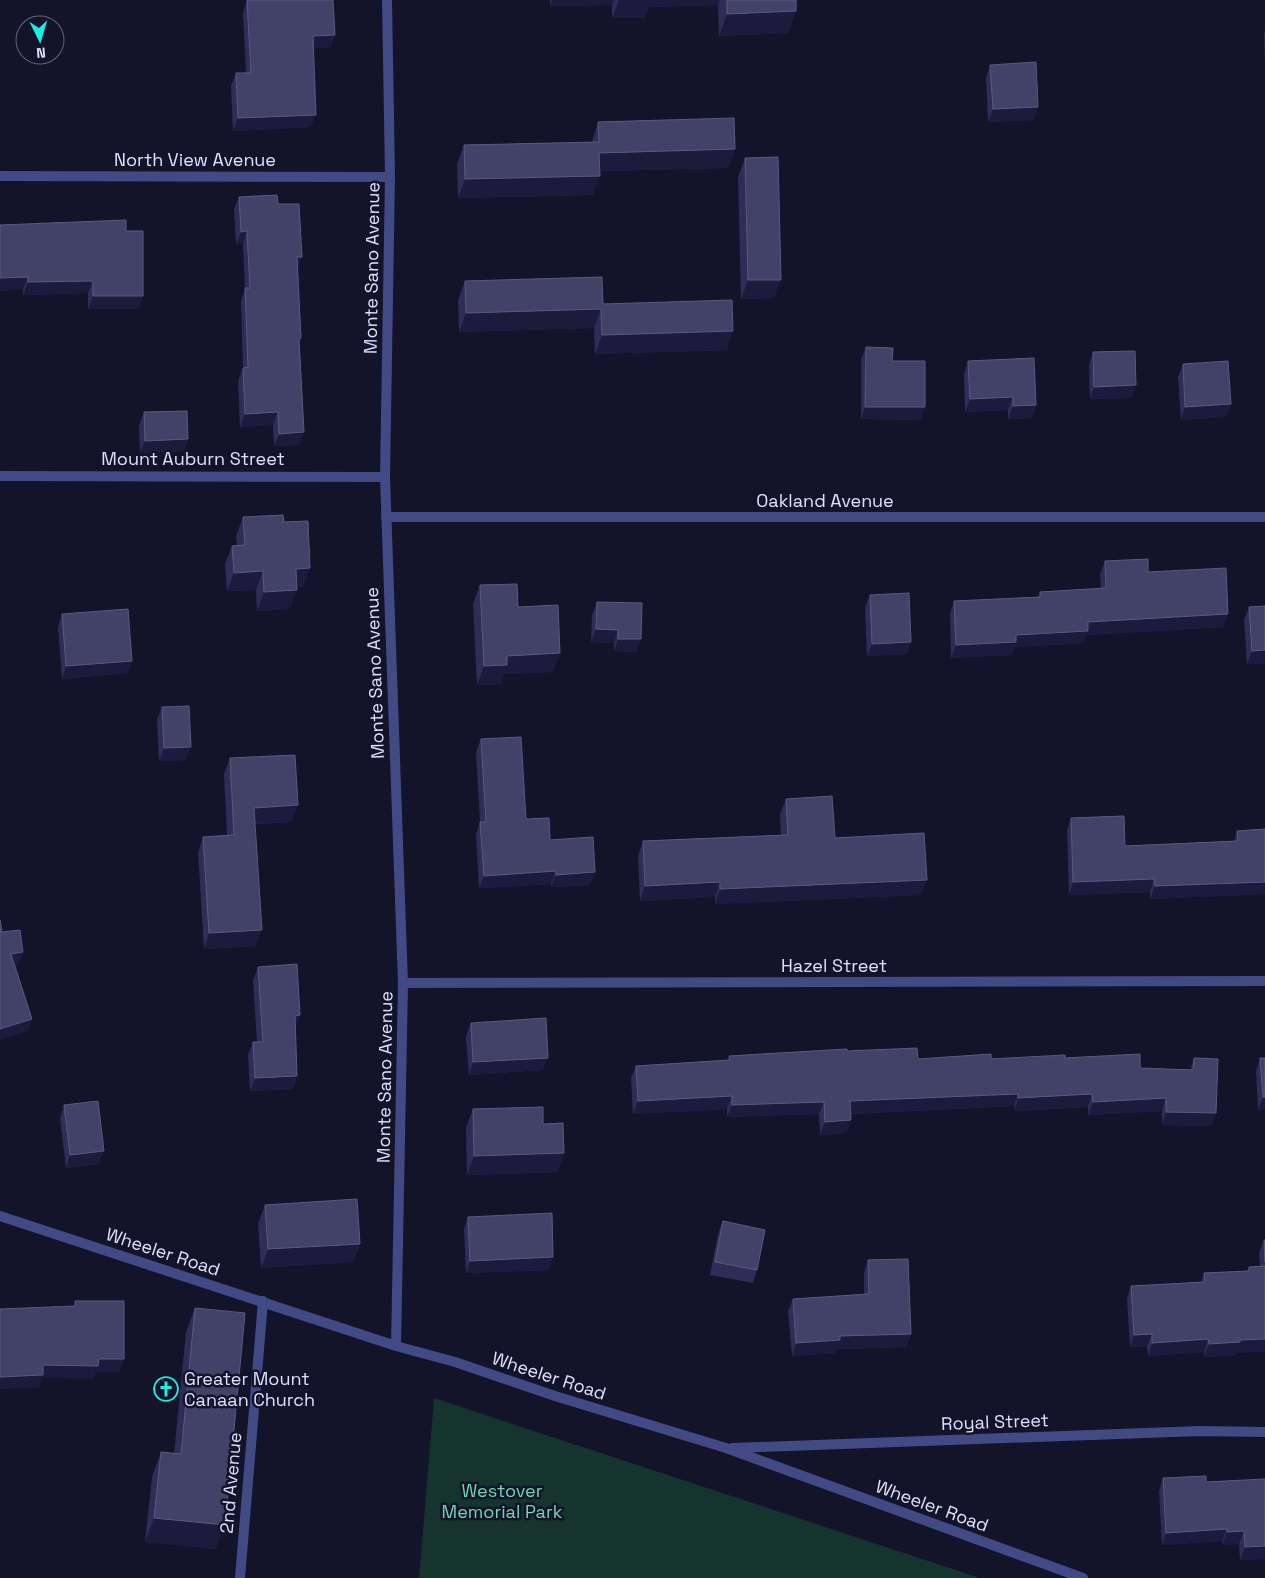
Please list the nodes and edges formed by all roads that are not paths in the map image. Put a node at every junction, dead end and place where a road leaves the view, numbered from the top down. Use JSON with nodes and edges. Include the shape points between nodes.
{"nodes":[{"id":1,"x":387,"y":0,"type":"edge"},
{"id":2,"x":0,"y":176,"type":"edge"},
{"id":3,"x":390,"y":177,"type":"junction"},
{"id":4,"x":0,"y":476,"type":"edge"},
{"id":5,"x":385,"y":477,"type":"junction"},
{"id":6,"x":386,"y":517,"type":"junction"},
{"id":7,"x":1265,"y":517,"type":"edge"},
{"id":8,"x":1265,"y":981,"type":"edge"},
{"id":9,"x":403,"y":983,"type":"junction"},
{"id":10,"x":0,"y":1216,"type":"edge"},
{"id":11,"x":263,"y":1301,"type":"junction"},
{"id":12,"x":396,"y":1346,"type":"junction"},
{"id":13,"x":1265,"y":1432,"type":"edge"},
{"id":14,"x":726,"y":1448,"type":"junction"},
{"id":15,"x":240,"y":1578,"type":"edge"},
{"id":16,"x":1083,"y":1578,"type":"edge"}],
"edges":[{"from":1,"to":3,"type":"street","name":"Monte Sano Avenue"},
{"from":2,"to":3,"type":"street","name":"North View Avenue"},
{"from":3,"to":5,"type":"street","name":"Monte Sano Avenue"},
{"from":4,"to":5,"type":"street","name":"Mount Auburn Street"},
{"from":5,"to":6,"type":"street","name":"Monte Sano Avenue"},
{"from":6,"to":7,"type":"street","name":"Oakland Avenue"},
{"from":6,"to":9,"type":"street","name":"Monte Sano Avenue"},
{"from":8,"to":9,"type":"street","name":"Hazel Street"},
{"from":9,"to":12,"type":"street","name":"Monte Sano Avenue"},
{"from":10,"to":11,"type":"street","name":"Wheeler Road"},
{"from":11,"to":12,"type":"street","name":"Wheeler Road"},
{"from":11,"to":15,"type":"street","name":"2nd Avenue"},
{"from":12,"to":14,"type":"street","name":"Wheeler Road"},
{"from":13,"to":14,"type":"street","name":"Royal Street","via":[[1200,1431]]},
{"from":14,"to":16,"type":"street","name":"Wheeler Road"}]}
